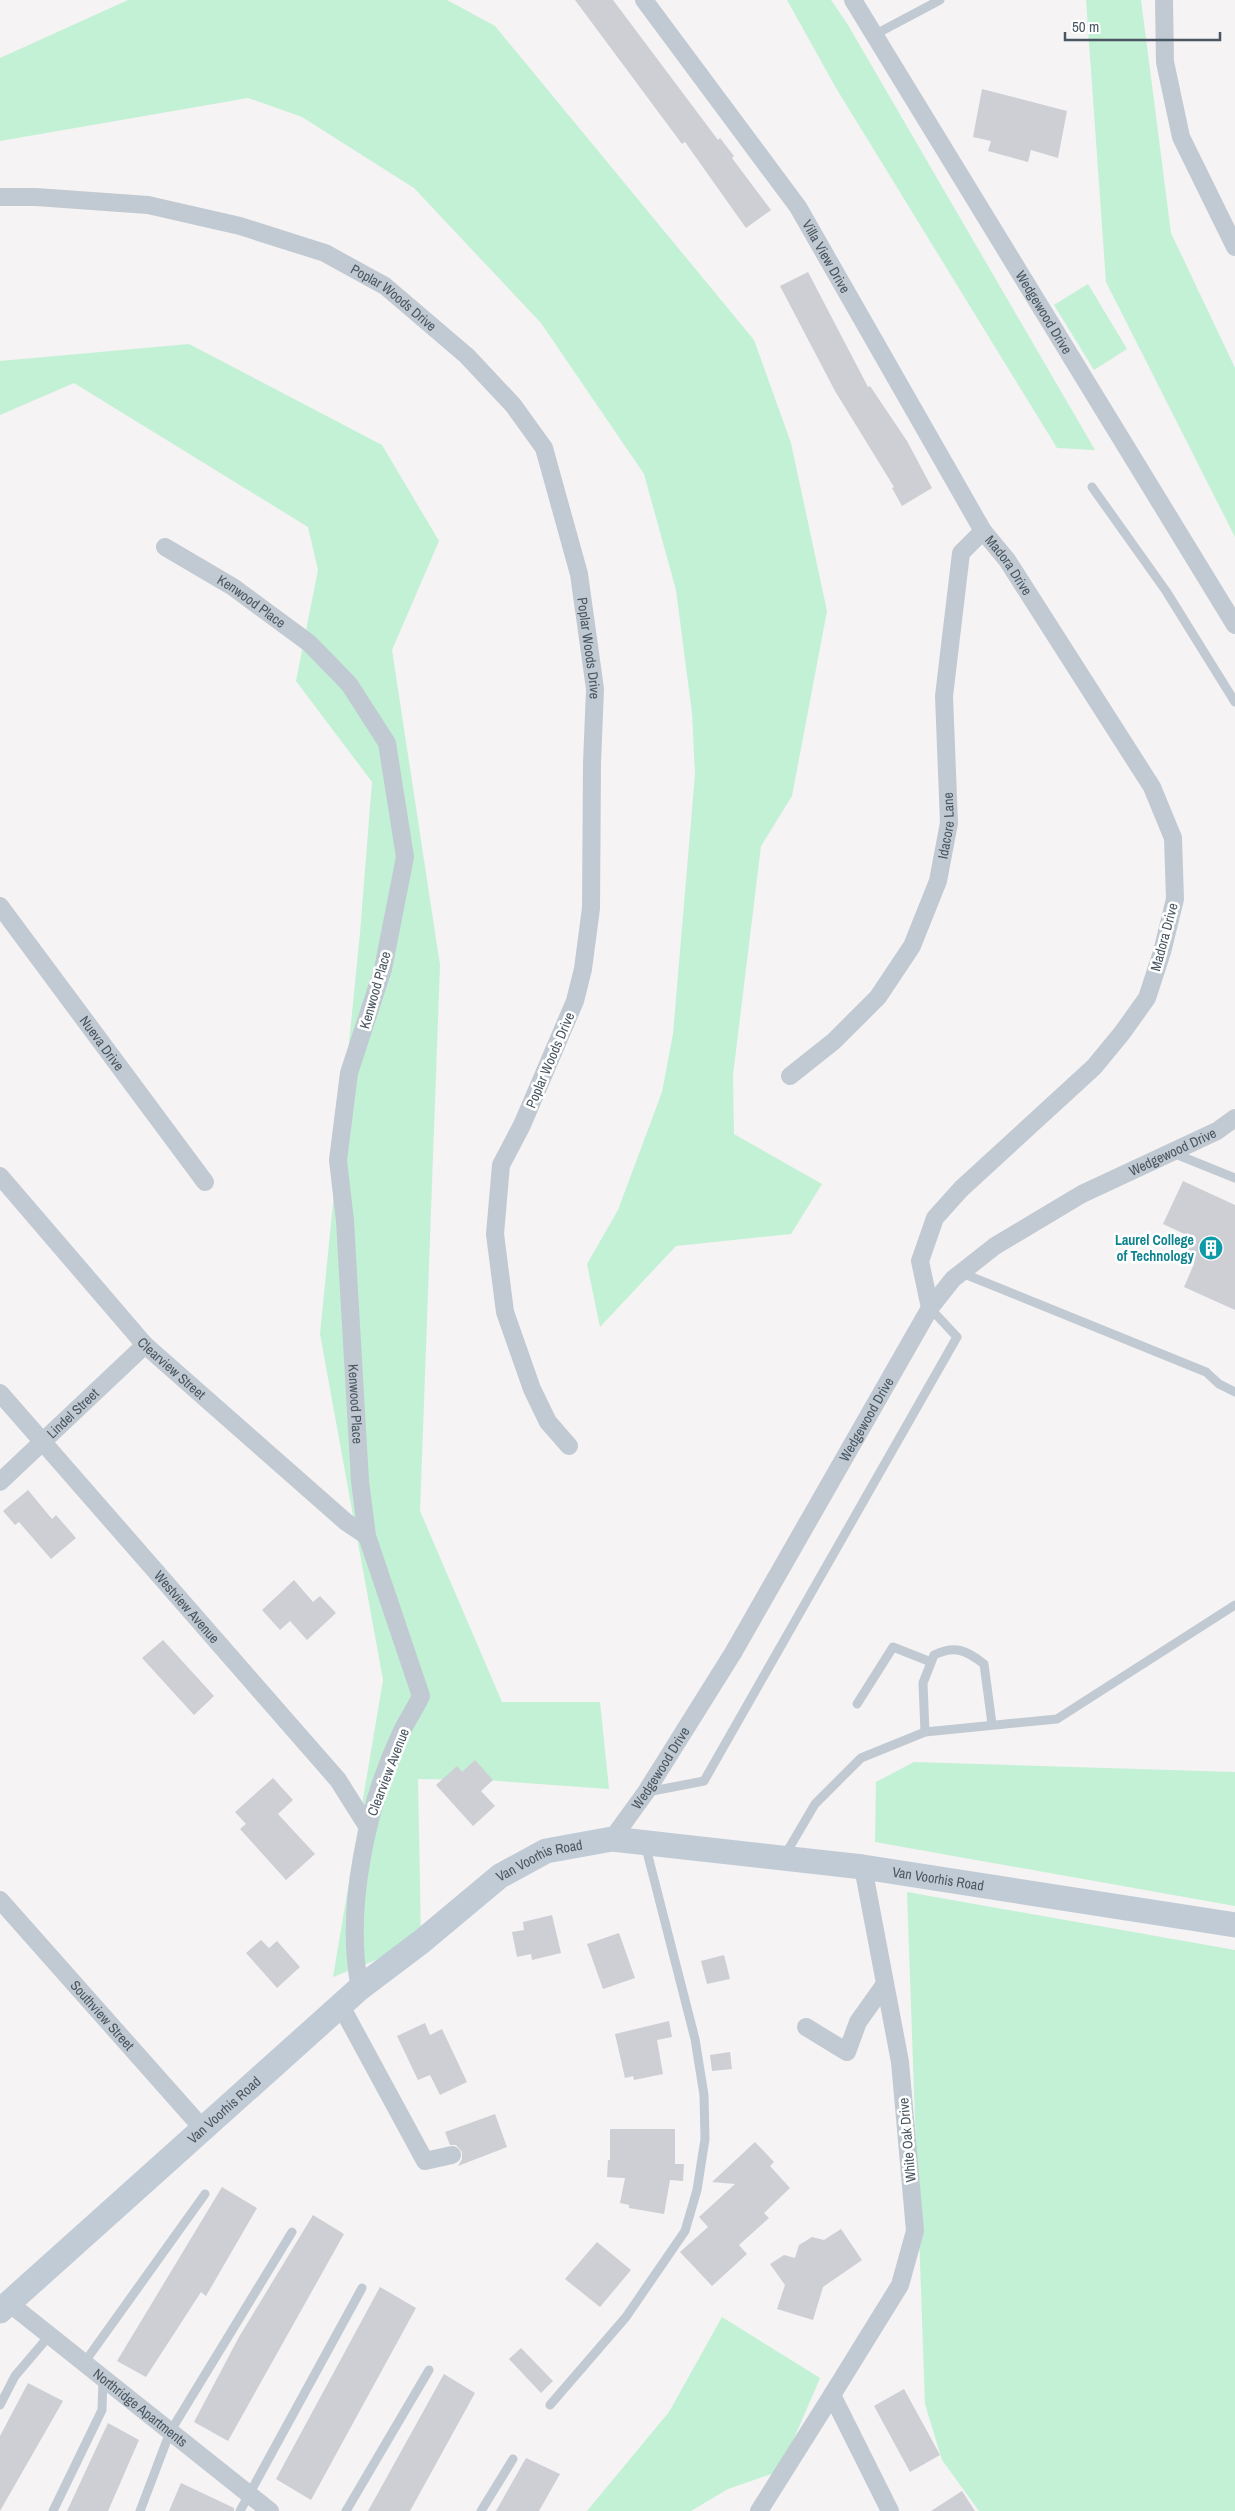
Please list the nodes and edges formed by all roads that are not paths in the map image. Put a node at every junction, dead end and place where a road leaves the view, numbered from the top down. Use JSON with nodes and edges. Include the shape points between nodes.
{"nodes":[{"id":1,"x":644,"y":0,"type":"edge"},
{"id":2,"x":853,"y":0,"type":"edge"},
{"id":3,"x":940,"y":0,"type":"edge"},
{"id":4,"x":1164,"y":0,"type":"edge"},
{"id":5,"x":874,"y":35,"type":"junction"},
{"id":6,"x":0,"y":197,"type":"edge"},
{"id":7,"x":1235,"y":246,"type":"edge"},
{"id":8,"x":1092,"y":487,"type":"dead end"},
{"id":9,"x":983,"y":530,"type":"junction"},
{"id":10,"x":164,"y":547,"type":"dead end"},
{"id":11,"x":1235,"y":625,"type":"edge"},
{"id":12,"x":1235,"y":702,"type":"edge"},
{"id":13,"x":0,"y":906,"type":"edge"},
{"id":14,"x":790,"y":1076,"type":"dead end"},
{"id":15,"x":1235,"y":1118,"type":"edge"},
{"id":16,"x":1171,"y":1152,"type":"junction"},
{"id":17,"x":0,"y":1176,"type":"edge"},
{"id":18,"x":1235,"y":1178,"type":"edge"},
{"id":19,"x":204,"y":1182,"type":"dead end"},
{"id":20,"x":962,"y":1273,"type":"junction"},
{"id":21,"x":930,"y":1308,"type":"junction"},
{"id":22,"x":145,"y":1345,"type":"junction"},
{"id":23,"x":1235,"y":1392,"type":"edge"},
{"id":24,"x":0,"y":1393,"type":"edge"},
{"id":25,"x":42,"y":1441,"type":"junction"},
{"id":26,"x":569,"y":1446,"type":"dead end"},
{"id":27,"x":0,"y":1482,"type":"edge"},
{"id":28,"x":368,"y":1536,"type":"junction"},
{"id":29,"x":1235,"y":1604,"type":"edge"},
{"id":30,"x":930,"y":1662,"type":"junction"},
{"id":31,"x":857,"y":1704,"type":"dead end"},
{"id":32,"x":992,"y":1724,"type":"junction"},
{"id":33,"x":925,"y":1732,"type":"junction"},
{"id":34,"x":646,"y":1792,"type":"junction"},
{"id":35,"x":368,"y":1826,"type":"junction"},
{"id":36,"x":612,"y":1839,"type":"junction"},
{"id":37,"x":645,"y":1844,"type":"junction"},
{"id":38,"x":783,"y":1858,"type":"junction"},
{"id":39,"x":863,"y":1867,"type":"junction"},
{"id":40,"x":0,"y":1900,"type":"edge"},
{"id":41,"x":1235,"y":1925,"type":"edge"},
{"id":42,"x":885,"y":1984,"type":"junction"},
{"id":43,"x":360,"y":1988,"type":"junction"},
{"id":44,"x":341,"y":2006,"type":"junction"},
{"id":45,"x":806,"y":2027,"type":"dead end"},
{"id":46,"x":204,"y":2130,"type":"junction"},
{"id":47,"x":452,"y":2155,"type":"dead end"},
{"id":48,"x":205,"y":2194,"type":"dead end"},
{"id":49,"x":292,"y":2232,"type":"dead end"},
{"id":50,"x":362,"y":2288,"type":"dead end"},
{"id":51,"x":4,"y":2307,"type":"edge"},
{"id":52,"x":49,"y":2336,"type":"junction"},
{"id":53,"x":84,"y":2363,"type":"junction"},
{"id":54,"x":430,"y":2370,"type":"dead end"},
{"id":55,"x":103,"y":2379,"type":"junction"},
{"id":56,"x":832,"y":2395,"type":"junction"},
{"id":57,"x":0,"y":2405,"type":"edge"},
{"id":58,"x":550,"y":2405,"type":"dead end"},
{"id":59,"x":170,"y":2432,"type":"junction"},
{"id":60,"x":513,"y":2459,"type":"dead end"},
{"id":61,"x":248,"y":2493,"type":"junction"},
{"id":62,"x":53,"y":2511,"type":"edge"},
{"id":63,"x":140,"y":2511,"type":"edge"},
{"id":64,"x":240,"y":2511,"type":"edge"},
{"id":65,"x":270,"y":2511,"type":"edge"},
{"id":66,"x":346,"y":2511,"type":"edge"},
{"id":67,"x":481,"y":2511,"type":"edge"},
{"id":68,"x":760,"y":2511,"type":"edge"},
{"id":69,"x":890,"y":2511,"type":"edge"}],
"edges":[{"from":1,"to":9,"type":"street","name":"Villa View Drive","via":[[798,207]]},
{"from":2,"to":5,"type":"street","name":"Wedgewood Drive"},
{"from":3,"to":5,"type":"lane"},
{"from":4,"to":7,"type":"street","via":[[1164,62],[1181,137]]},
{"from":5,"to":11,"type":"street","name":"Wedgewood Drive"},
{"from":6,"to":26,"type":"street","name":"Poplar Woods Drive","via":[[148,205],[240,226],[325,253],[385,286],[467,356],[513,405],[544,448],[579,574],[596,689],[592,763],[592,908],[575,1001],[501,1166],[495,1234],[505,1312],[532,1389],[548,1422]]},
{"from":8,"to":12,"type":"lane","via":[[1166,591]]},
{"from":9,"to":14,"type":"street","name":"Idacore Lane","via":[[961,553],[944,696],[948,824],[938,881],[912,946],[878,997],[834,1041]]},
{"from":9,"to":21,"type":"street","name":"Madora Drive","via":[[1007,560],[1152,787],[1173,838],[1175,898],[1147,998],[1122,1032],[1094,1067],[961,1189],[935,1218],[920,1261]]},
{"from":10,"to":28,"type":"street","name":"Kenwood Place","via":[[233,587],[309,643],[349,684],[386,743],[405,857],[383,969],[349,1073],[338,1160],[345,1221],[360,1482]]},
{"from":13,"to":19,"type":"street","name":"Nueva Drive"},
{"from":15,"to":16,"type":"street","name":"Wedgewood Drive","via":[[1217,1131]]},
{"from":16,"to":18,"type":"lane"},
{"from":16,"to":20,"type":"street","name":"Wedgewood Drive","via":[[1082,1194],[995,1246]]},
{"from":17,"to":22,"type":"street","name":"Clearview Street"},
{"from":20,"to":21,"type":"street","name":"Wedgewood Drive"},
{"from":20,"to":23,"type":"lane","via":[[1206,1372]]},
{"from":21,"to":34,"type":"street","name":"Wedgewood Drive","via":[[732,1653]]},
{"from":21,"to":34,"type":"lane","via":[[957,1337],[704,1781]]},
{"from":22,"to":25,"type":"street","name":"Lindel Street"},
{"from":22,"to":28,"type":"street","name":"Clearview Street","via":[[346,1522]]},
{"from":24,"to":25,"type":"street","name":"Westview Avenue"},
{"from":25,"to":27,"type":"street","name":"Lindel Street"},
{"from":25,"to":35,"type":"street","name":"Westview Avenue","via":[[338,1780]]},
{"from":28,"to":35,"type":"street","name":"Clearview Avenue","via":[[421,1696],[401,1733]]},
{"from":29,"to":32,"type":"lane","via":[[1057,1719]]},
{"from":30,"to":31,"type":"lane","via":[[893,1647]]},
{"from":30,"to":32,"type":"lane","via":[[934,1655],[957,1650],[970,1653],[984,1664]]},
{"from":30,"to":33,"type":"lane","via":[[924,1682]]},
{"from":32,"to":33,"type":"lane"},
{"from":33,"to":38,"type":"lane","via":[[861,1758],[815,1804]]},
{"from":34,"to":36,"type":"street","name":"Wedgewood Drive"},
{"from":35,"to":43,"type":"street","name":"Clearview Avenue","via":[[353,1941]]},
{"from":36,"to":37,"type":"street","name":"Van Voorhis Road"},
{"from":36,"to":43,"type":"street","name":"Van Voorhis Road","via":[[546,1851],[500,1876]]},
{"from":37,"to":38,"type":"street","name":"Van Voorhis Road"},
{"from":37,"to":58,"type":"lane","via":[[695,2039],[704,2095],[705,2139],[697,2190],[684,2231],[626,2317]]},
{"from":38,"to":39,"type":"street","name":"Van Voorhis Road"},
{"from":39,"to":41,"type":"street","name":"Van Voorhis Road"},
{"from":39,"to":42,"type":"street","name":"White Oak Drive"},
{"from":40,"to":46,"type":"street","name":"Southview Street"},
{"from":42,"to":45,"type":"street","via":[[858,2022],[848,2052]]},
{"from":42,"to":56,"type":"street","name":"White Oak Drive","via":[[900,2062],[915,2231],[900,2285]]},
{"from":43,"to":44,"type":"street","name":"Van Voorhis Road"},
{"from":44,"to":46,"type":"street","name":"Van Voorhis Road"},
{"from":44,"to":47,"type":"street","via":[[425,2161]]},
{"from":46,"to":51,"type":"street","name":"Van Voorhis Road"},
{"from":48,"to":53,"type":"lane"},
{"from":49,"to":59,"type":"lane"},
{"from":50,"to":61,"type":"lane"},
{"from":51,"to":52,"type":"street","name":"Northridge Apartments"},
{"from":52,"to":53,"type":"street","name":"Northridge Apartments"},
{"from":52,"to":57,"type":"lane","via":[[15,2376]]},
{"from":53,"to":55,"type":"street","name":"Northridge Apartments"},
{"from":54,"to":66,"type":"lane"},
{"from":55,"to":59,"type":"street","name":"Northridge Apartments"},
{"from":55,"to":62,"type":"lane","via":[[102,2410]]},
{"from":56,"to":68,"type":"street","name":"White Oak Drive"},
{"from":56,"to":69,"type":"street"},
{"from":59,"to":61,"type":"street","name":"Northridge Apartments"},
{"from":59,"to":63,"type":"lane"},
{"from":60,"to":67,"type":"lane"},
{"from":61,"to":64,"type":"lane"},
{"from":61,"to":65,"type":"street","name":"Northridge Apartments"}]}
